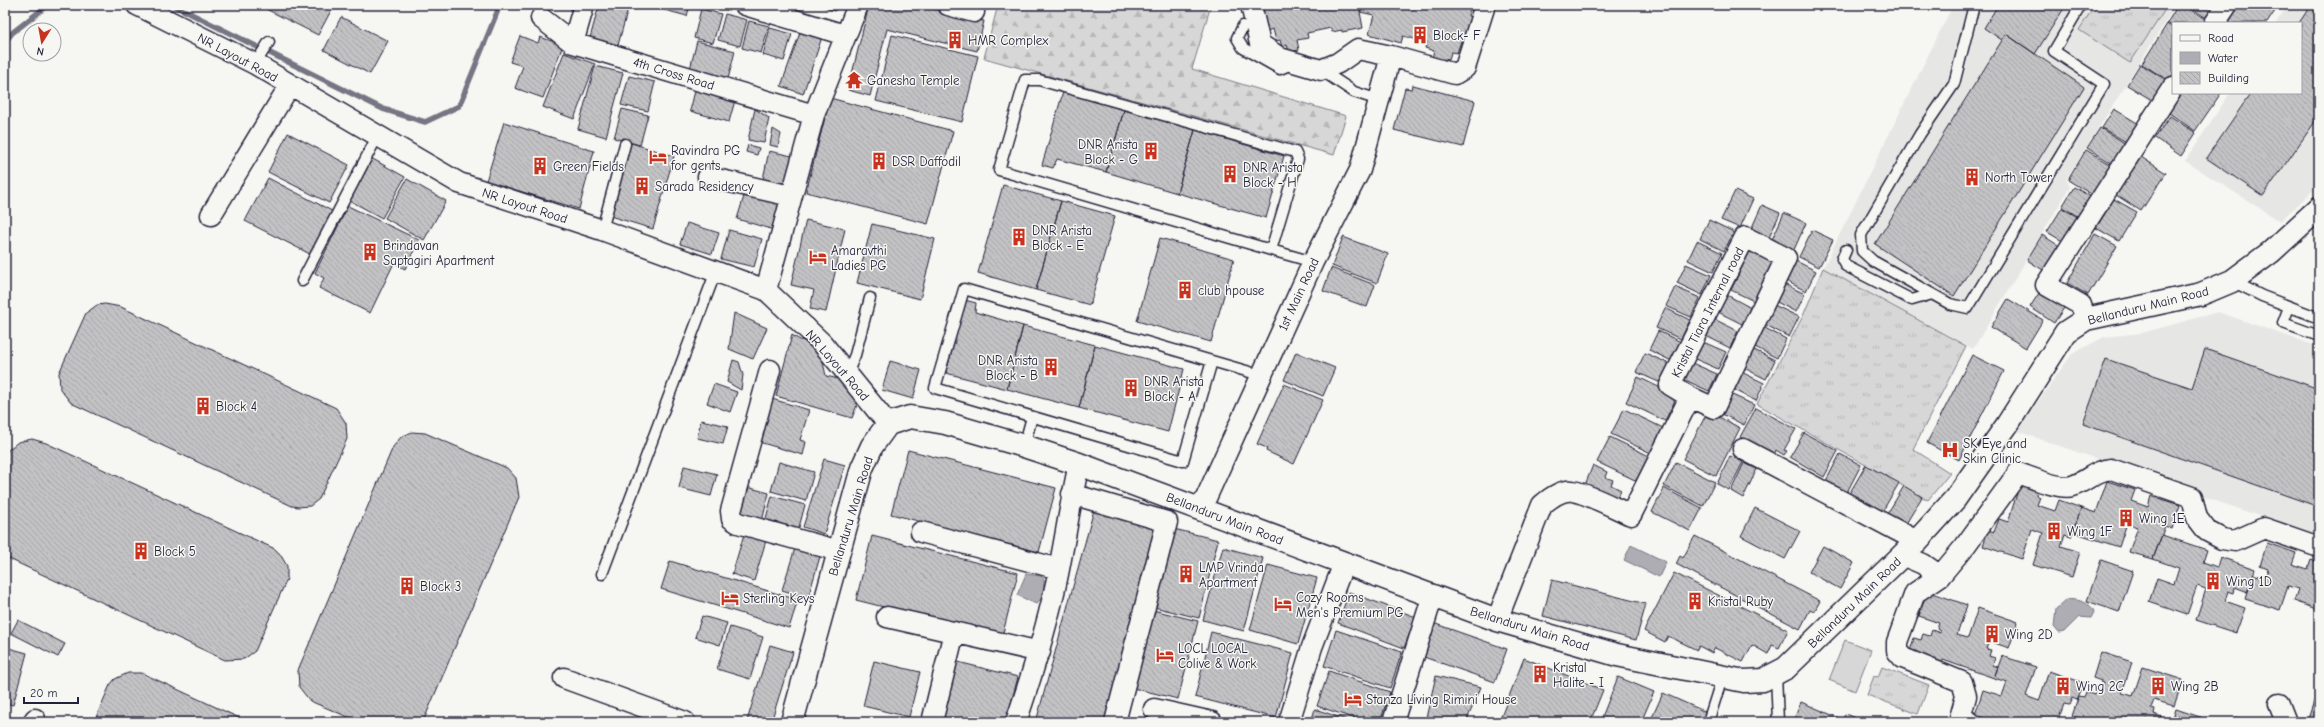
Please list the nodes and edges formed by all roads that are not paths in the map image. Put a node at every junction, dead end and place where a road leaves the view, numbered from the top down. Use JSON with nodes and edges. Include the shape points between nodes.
{"nodes":[{"id":1,"x":137,"y":5,"type":"edge"},
{"id":2,"x":584,"y":5,"type":"edge"},
{"id":3,"x":745,"y":5,"type":"edge"},
{"id":4,"x":858,"y":5,"type":"edge"},
{"id":5,"x":948,"y":5,"type":"edge"},
{"id":6,"x":1251,"y":5,"type":"edge"},
{"id":7,"x":1485,"y":5,"type":"edge"},
{"id":8,"x":1974,"y":5,"type":"edge"},
{"id":9,"x":2081,"y":5,"type":"edge"},
{"id":10,"x":2227,"y":5,"type":"edge"},
{"id":11,"x":974,"y":12,"type":"dead end"},
{"id":12,"x":541,"y":18,"type":"dead end"},
{"id":13,"x":2216,"y":22,"type":"edge"},
{"id":14,"x":1243,"y":26,"type":"dead end"},
{"id":15,"x":845,"y":35,"type":"junction"},
{"id":16,"x":269,"y":42,"type":"dead end"},
{"id":17,"x":574,"y":43,"type":"junction"},
{"id":18,"x":1390,"y":56,"type":"junction"},
{"id":19,"x":258,"y":60,"type":"junction"},
{"id":20,"x":1296,"y":63,"type":"junction"},
{"id":21,"x":1321,"y":70,"type":"junction"},
{"id":22,"x":290,"y":85,"type":"junction"},
{"id":23,"x":2172,"y":89,"type":"edge"},
{"id":24,"x":1379,"y":100,"type":"junction"},
{"id":25,"x":814,"y":115,"type":"junction"},
{"id":26,"x":378,"y":135,"type":"junction"},
{"id":27,"x":625,"y":144,"type":"dead end"},
{"id":28,"x":708,"y":177,"type":"dead end"},
{"id":29,"x":791,"y":196,"type":"junction"},
{"id":30,"x":2319,"y":208,"type":"edge"},
{"id":31,"x":211,"y":215,"type":"dead end"},
{"id":32,"x":602,"y":230,"type":"junction"},
{"id":33,"x":1271,"y":250,"type":"junction"},
{"id":34,"x":1846,"y":250,"type":"dead end"},
{"id":35,"x":1313,"y":262,"type":"junction"},
{"id":36,"x":716,"y":271,"type":"junction"},
{"id":37,"x":302,"y":281,"type":"dead end"},
{"id":38,"x":2232,"y":281,"type":"junction"},
{"id":39,"x":766,"y":290,"type":"junction"},
{"id":40,"x":1932,"y":294,"type":"junction"},
{"id":41,"x":870,"y":298,"type":"dead end"},
{"id":42,"x":2289,"y":306,"type":"junction"},
{"id":43,"x":2319,"y":318,"type":"edge"},
{"id":44,"x":2086,"y":319,"type":"junction"},
{"id":45,"x":2319,"y":336,"type":"edge"},
{"id":46,"x":1212,"y":361,"type":"junction"},
{"id":47,"x":770,"y":370,"type":"dead end"},
{"id":48,"x":847,"y":374,"type":"junction"},
{"id":49,"x":1260,"y":375,"type":"junction"},
{"id":50,"x":1690,"y":397,"type":"junction"},
{"id":51,"x":1032,"y":416,"type":"junction"},
{"id":52,"x":888,"y":424,"type":"junction"},
{"id":53,"x":1024,"y":446,"type":"junction"},
{"id":54,"x":1744,"y":449,"type":"dead end"},
{"id":55,"x":1079,"y":464,"type":"junction"},
{"id":56,"x":1072,"y":494,"type":"junction"},
{"id":57,"x":1201,"y":509,"type":"junction"},
{"id":58,"x":921,"y":532,"type":"dead end"},
{"id":59,"x":2319,"y":547,"type":"edge"},
{"id":60,"x":1909,"y":548,"type":"junction"},
{"id":61,"x":839,"y":551,"type":"junction"},
{"id":62,"x":1344,"y":563,"type":"junction"},
{"id":63,"x":1059,"y":569,"type":"junction"},
{"id":64,"x":602,"y":574,"type":"dead end"},
{"id":65,"x":1940,"y":576,"type":"junction"},
{"id":66,"x":1433,"y":595,"type":"junction"},
{"id":67,"x":887,"y":617,"type":"dead end"},
{"id":68,"x":1497,"y":620,"type":"junction"},
{"id":69,"x":954,"y":632,"type":"junction"},
{"id":70,"x":1040,"y":652,"type":"junction"},
{"id":71,"x":1776,"y":674,"type":"junction"},
{"id":72,"x":564,"y":678,"type":"dead end"},
{"id":73,"x":1722,"y":678,"type":"junction"},
{"id":74,"x":2279,"y":704,"type":"dead end"},
{"id":75,"x":1154,"y":709,"type":"dead end"},
{"id":76,"x":685,"y":722,"type":"edge"},
{"id":77,"x":792,"y":722,"type":"edge"},
{"id":78,"x":932,"y":722,"type":"edge"},
{"id":79,"x":1016,"y":722,"type":"edge"},
{"id":80,"x":1115,"y":722,"type":"edge"},
{"id":81,"x":1212,"y":722,"type":"edge"},
{"id":82,"x":1288,"y":722,"type":"edge"},
{"id":83,"x":1393,"y":722,"type":"edge"},
{"id":84,"x":1708,"y":722,"type":"edge"},
{"id":85,"x":1778,"y":722,"type":"edge"},
{"id":86,"x":1970,"y":722,"type":"edge"},
{"id":87,"x":2286,"y":722,"type":"edge"}],
"edges":[{"from":1,"to":19,"type":"street","name":"NR Layout Road"},
{"from":2,"to":17,"type":"street"},
{"from":3,"to":15,"type":"street"},
{"from":4,"to":15,"type":"street"},
{"from":5,"to":11,"type":"street"},
{"from":6,"to":20,"type":"street","via":[[1260,44],[1280,58]]},
{"from":7,"to":18,"type":"street","via":[[1465,68],[1459,72],[1455,74]]},
{"from":8,"to":40,"type":"lane","via":[[1954,84],[1920,134],[1861,235],[1862,251],[1873,261]]},
{"from":9,"to":40,"type":"lane","via":[[2054,51],[2104,84],[1968,308],[1950,304]]},
{"from":10,"to":13,"type":"street"},
{"from":12,"to":17,"type":"street","name":"4th Cross Road"},
{"from":14,"to":20,"type":"lane","via":[[1237,38],[1243,48],[1280,69]]},
{"from":15,"to":25,"type":"street"},
{"from":16,"to":19,"type":"lane"},
{"from":17,"to":25,"type":"street","name":"4th Cross Road"},
{"from":18,"to":21,"type":"street","via":[[1358,49],[1338,63]]},
{"from":18,"to":24,"type":"street","name":"1st Main Road"},
{"from":19,"to":22,"type":"street","name":"NR Layout Road"},
{"from":20,"to":21,"type":"street"},
{"from":21,"to":24,"type":"lane","via":[[1354,92]]},
{"from":22,"to":26,"type":"street","name":"NR Layout Road"},
{"from":22,"to":31,"type":"street"},
{"from":23,"to":44,"type":"street","via":[[2046,285],[2081,305]]},
{"from":24,"to":35,"type":"street","name":"1st Main Road","via":[[1360,170]]},
{"from":25,"to":29,"type":"street"},
{"from":26,"to":32,"type":"street","name":"NR Layout Road","via":[[459,183]]},
{"from":26,"to":37,"type":"lane"},
{"from":27,"to":32,"type":"lane"},
{"from":28,"to":29,"type":"street"},
{"from":29,"to":39,"type":"street"},
{"from":30,"to":38,"type":"street","name":"Bellanduru Main Road","via":[[2271,252]]},
{"from":32,"to":36,"type":"street","name":"NR Layout Road"},
{"from":33,"to":33,"type":"lane","via":[[999,170],[1025,80],[1039,80],[1295,152],[1298,159]]},
{"from":33,"to":35,"type":"lane"},
{"from":34,"to":40,"type":"lane","via":[[1842,259],[1846,266],[1912,300]]},
{"from":35,"to":49,"type":"street","name":"1st Main Road"},
{"from":36,"to":39,"type":"street","name":"NR Layout Road"},
{"from":36,"to":64,"type":"lane"},
{"from":38,"to":42,"type":"lane"},
{"from":38,"to":44,"type":"street","name":"Bellanduru Main Road","via":[[2201,294]]},
{"from":39,"to":48,"type":"street","name":"NR Layout Road","via":[[822,343]]},
{"from":41,"to":48,"type":"lane","via":[[855,355]]},
{"from":42,"to":43,"type":"lane"},
{"from":42,"to":45,"type":"lane","via":[[2283,323]]},
{"from":44,"to":60,"type":"street","name":"Bellanduru Main Road","via":[[2066,332],[2007,425],[1955,499]]},
{"from":46,"to":49,"type":"lane"},
{"from":46,"to":51,"type":"lane","via":[[1183,461]]},
{"from":46,"to":51,"type":"lane","via":[[964,289],[935,388]]},
{"from":47,"to":61,"type":"street","via":[[731,511],[732,519],[738,523]]},
{"from":48,"to":52,"type":"street","name":"NR Layout Road"},
{"from":49,"to":57,"type":"street","name":"1st Main Road"},
{"from":50,"to":50,"type":"street","name":"Kristal Tiara Internal road","via":[[1714,408],[1786,258],[1745,238],[1670,385]]},
{"from":50,"to":68,"type":"street","via":[[1631,515],[1572,490],[1560,493],[1542,505]]},
{"from":51,"to":53,"type":"lane"},
{"from":52,"to":53,"type":"street","name":"Bellanduru Main Road","via":[[910,418],[945,423]]},
{"from":52,"to":61,"type":"street","name":"Bellanduru Main Road","via":[[872,446],[862,468]]},
{"from":53,"to":55,"type":"street","name":"Bellanduru Main Road"},
{"from":54,"to":60,"type":"street"},
{"from":55,"to":56,"type":"street"},
{"from":55,"to":57,"type":"street","name":"Bellanduru Main Road"},
{"from":56,"to":63,"type":"street"},
{"from":56,"to":80,"type":"street","via":[[1167,522]]},
{"from":57,"to":62,"type":"street","name":"Bellanduru Main Road"},
{"from":58,"to":63,"type":"street"},
{"from":59,"to":65,"type":"street","via":[[2264,528],[2235,541],[2222,539],[2207,531],[2197,518],[2192,497],[2111,468],[2102,469],[2072,486],[2064,487],[2018,473]]},
{"from":60,"to":65,"type":"street"},
{"from":60,"to":71,"type":"street","name":"Bellanduru Main Road"},
{"from":61,"to":77,"type":"street","name":"Bellanduru Main Road"},
{"from":62,"to":66,"type":"street","name":"Bellanduru Main Road"},
{"from":62,"to":82,"type":"street","via":[[1312,647]]},
{"from":63,"to":70,"type":"street"},
{"from":65,"to":86,"type":"street","via":[[1915,593],[1897,642],[1897,651],[1903,658],[1962,682],[1966,696],[1960,718]]},
{"from":66,"to":68,"type":"street","name":"Bellanduru Main Road"},
{"from":66,"to":83,"type":"street"},
{"from":67,"to":69,"type":"street"},
{"from":68,"to":73,"type":"street","name":"Bellanduru Main Road","via":[[1617,655]]},
{"from":69,"to":70,"type":"street"},
{"from":69,"to":78,"type":"street"},
{"from":70,"to":79,"type":"street"},
{"from":71,"to":73,"type":"street","name":"Bellanduru Main Road","via":[[1763,680]]},
{"from":71,"to":85,"type":"lane"},
{"from":72,"to":76,"type":"street"},
{"from":73,"to":84,"type":"lane"},
{"from":74,"to":87,"type":"street"},
{"from":75,"to":81,"type":"street"}]}
